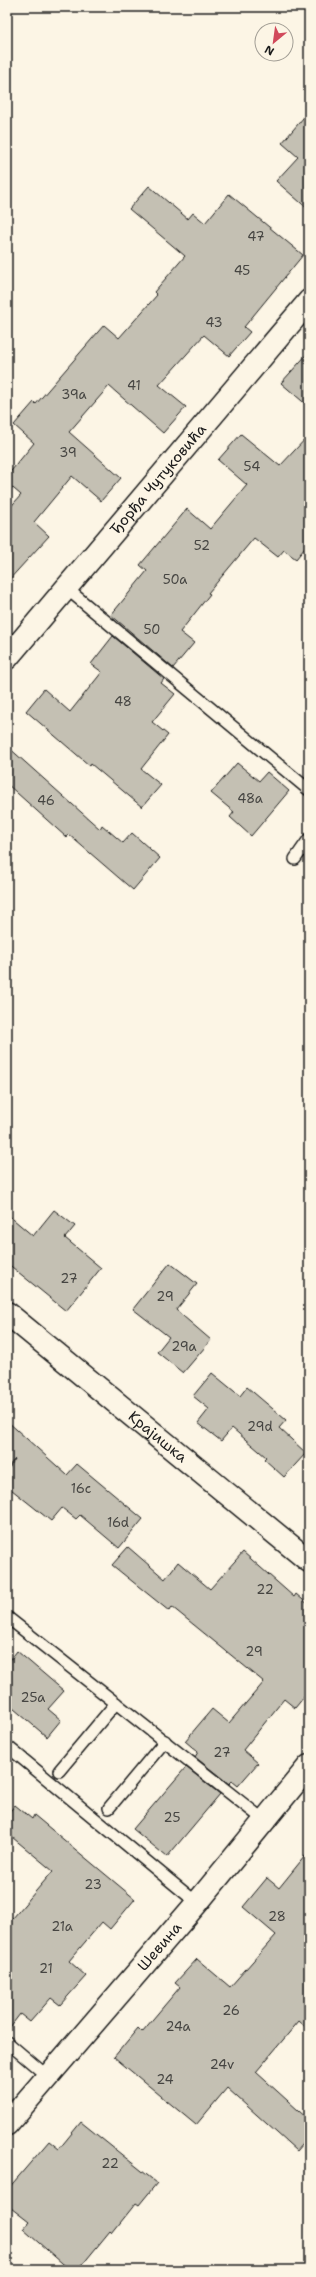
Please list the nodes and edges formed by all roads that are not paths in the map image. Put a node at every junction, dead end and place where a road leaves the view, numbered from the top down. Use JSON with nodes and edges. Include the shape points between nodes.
{"nodes":[{"id":1,"x":309,"y":301,"type":"edge"},
{"id":2,"x":66,"y":588,"type":"junction"},
{"id":3,"x":7,"y":658,"type":"edge"},
{"id":4,"x":309,"y":790,"type":"edge"},
{"id":5,"x":309,"y":840,"type":"edge"},
{"id":6,"x":294,"y":859,"type":"dead end"},
{"id":7,"x":7,"y":1313,"type":"edge"},
{"id":8,"x":309,"y":1561,"type":"edge"},
{"id":9,"x":7,"y":1616,"type":"edge"},
{"id":10,"x":116,"y":1703,"type":"junction"},
{"id":11,"x":165,"y":1742,"type":"junction"},
{"id":12,"x":7,"y":1746,"type":"edge"},
{"id":13,"x":309,"y":1766,"type":"edge"},
{"id":14,"x":59,"y":1771,"type":"dead end"},
{"id":15,"x":109,"y":1808,"type":"dead end"},
{"id":16,"x":265,"y":1821,"type":"junction"},
{"id":17,"x":197,"y":1903,"type":"junction"},
{"id":18,"x":7,"y":2042,"type":"edge"},
{"id":19,"x":47,"y":2076,"type":"junction"},
{"id":20,"x":10,"y":2114,"type":"edge"}],
"edges":[{"from":1,"to":2,"type":"street","name":"Ђорђа Чутуковића"},
{"from":2,"to":3,"type":"street","name":"Ђорђа Чутуковића"},
{"from":2,"to":4,"type":"lane"},
{"from":5,"to":6,"type":"lane"},
{"from":7,"to":8,"type":"street","name":"Крајишка"},
{"from":9,"to":10,"type":"lane"},
{"from":10,"to":11,"type":"lane"},
{"from":10,"to":14,"type":"lane"},
{"from":11,"to":15,"type":"lane"},
{"from":11,"to":16,"type":"lane"},
{"from":12,"to":17,"type":"lane"},
{"from":13,"to":16,"type":"street","name":"Шевина"},
{"from":16,"to":17,"type":"street","name":"Шевина"},
{"from":17,"to":19,"type":"street","name":"Шевина"},
{"from":18,"to":19,"type":"lane"},
{"from":19,"to":20,"type":"street","name":"Шевина"}]}
